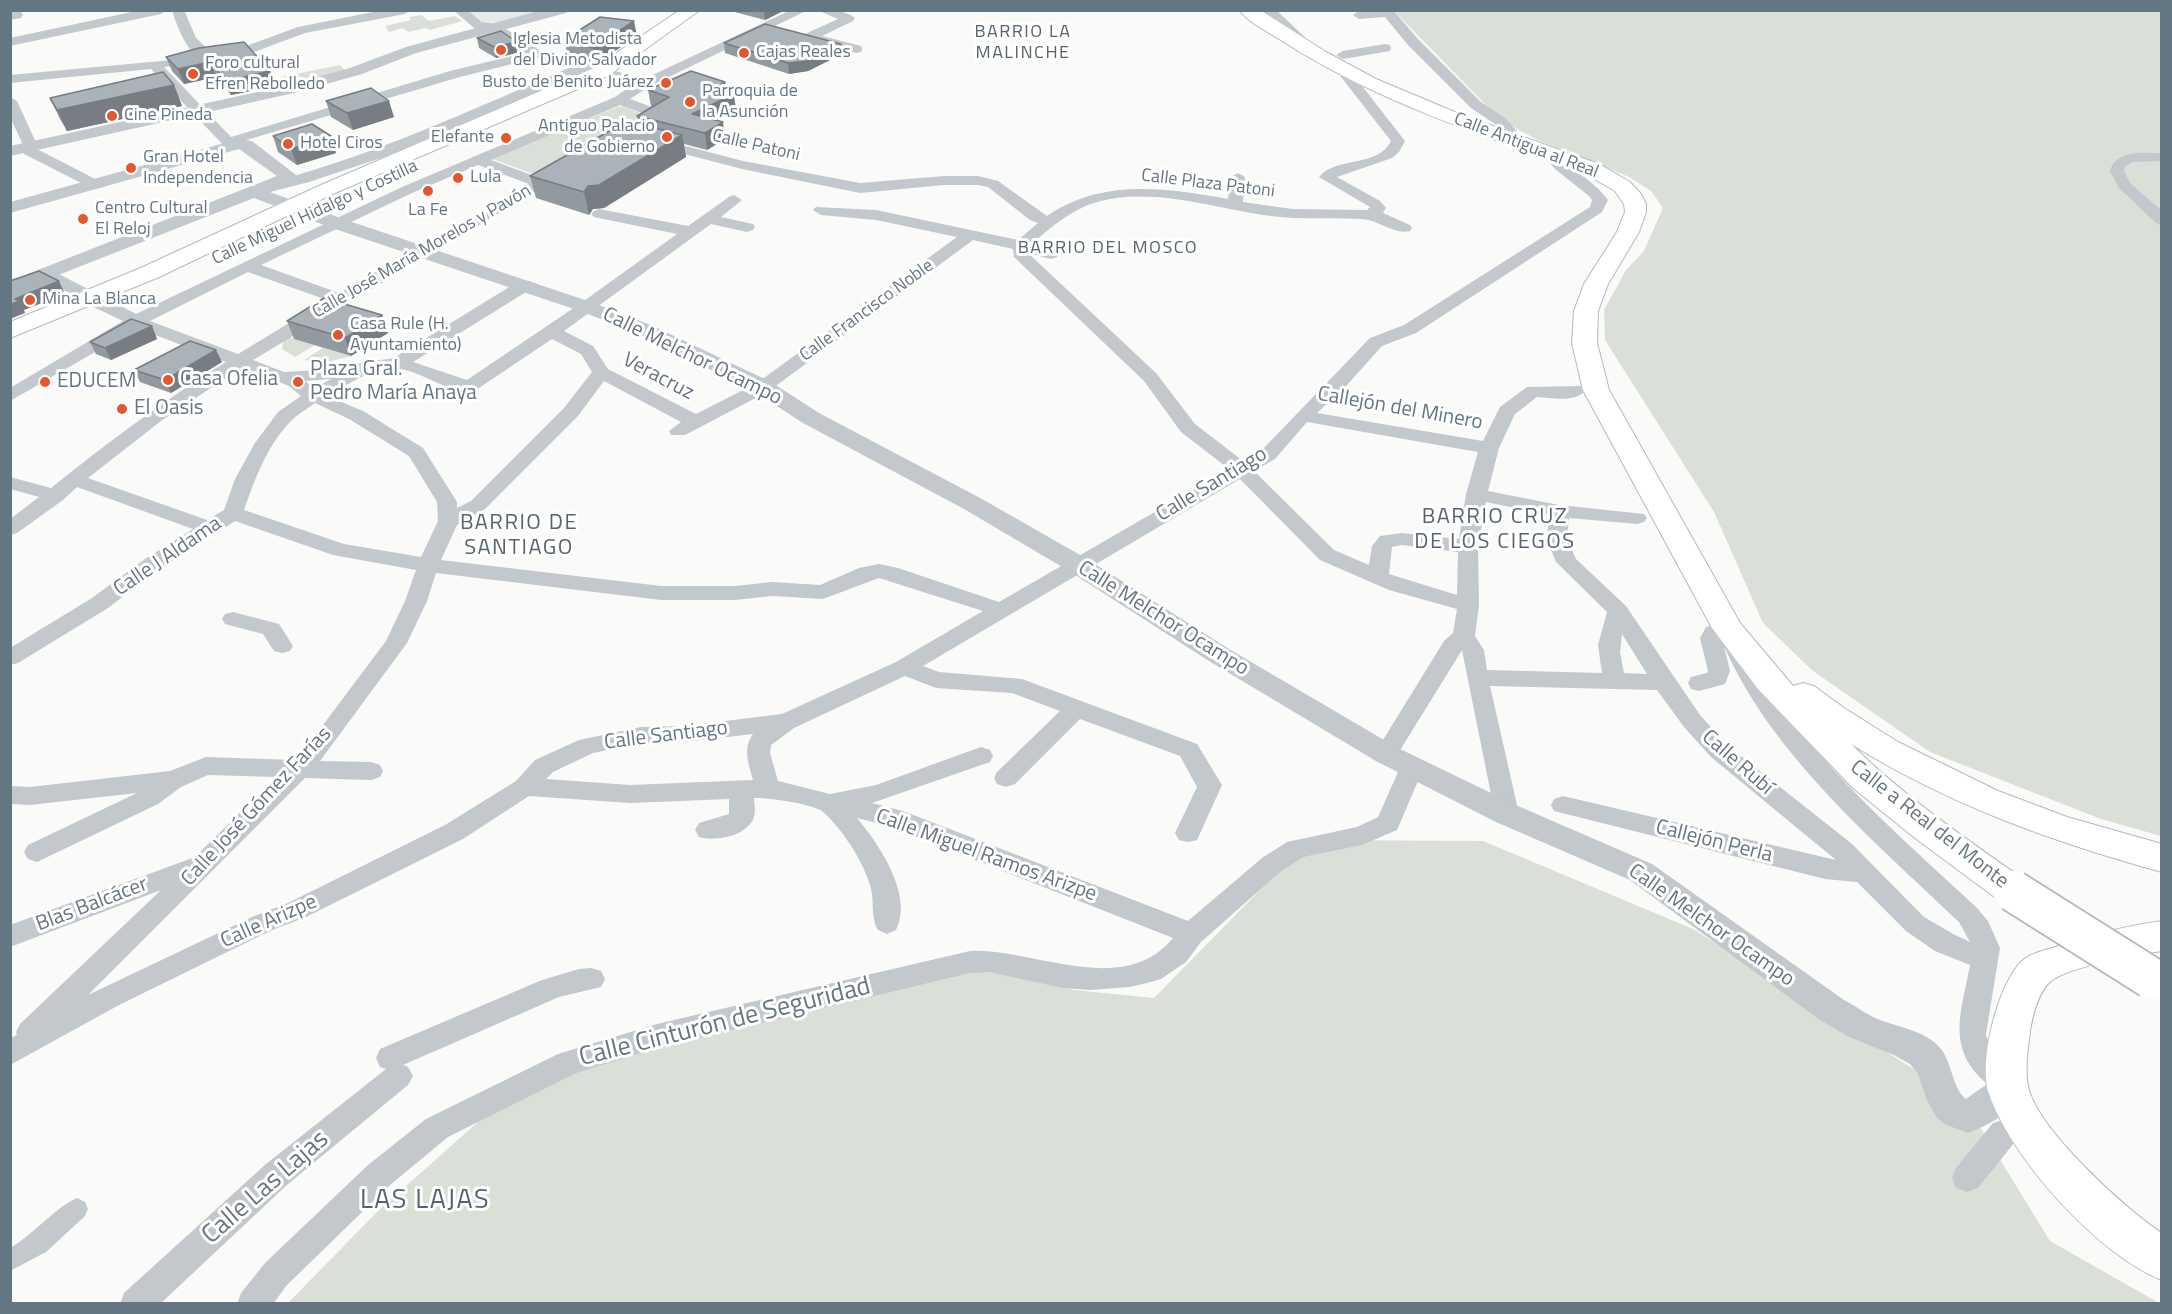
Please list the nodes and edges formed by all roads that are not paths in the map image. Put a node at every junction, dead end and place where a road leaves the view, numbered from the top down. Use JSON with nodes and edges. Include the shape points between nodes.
{"nodes":[{"id":1,"x":161,"y":10,"type":"edge"},
{"id":2,"x":178,"y":10,"type":"edge"},
{"id":3,"x":405,"y":10,"type":"edge"},
{"id":4,"x":459,"y":10,"type":"edge"},
{"id":5,"x":561,"y":10,"type":"edge"},
{"id":6,"x":692,"y":10,"type":"edge"},
{"id":7,"x":802,"y":10,"type":"edge"},
{"id":8,"x":824,"y":10,"type":"edge"},
{"id":9,"x":1247,"y":10,"type":"edge"},
{"id":10,"x":1268,"y":10,"type":"edge"},
{"id":11,"x":1387,"y":12,"type":"edge"},
{"id":12,"x":1359,"y":15,"type":"dead end"},
{"id":13,"x":494,"y":27,"type":"junction"},
{"id":14,"x":769,"y":27,"type":"junction"},
{"id":15,"x":800,"y":35,"type":"junction"},
{"id":16,"x":10,"y":42,"type":"edge"},
{"id":17,"x":856,"y":48,"type":"dead end"},
{"id":18,"x":1385,"y":48,"type":"dead end"},
{"id":19,"x":1310,"y":51,"type":"junction"},
{"id":20,"x":536,"y":54,"type":"junction"},
{"id":21,"x":209,"y":58,"type":"junction"},
{"id":22,"x":1345,"y":63,"type":"junction"},
{"id":23,"x":154,"y":64,"type":"junction"},
{"id":24,"x":592,"y":69,"type":"junction"},
{"id":25,"x":10,"y":79,"type":"edge"},
{"id":26,"x":645,"y":83,"type":"junction"},
{"id":27,"x":620,"y":100,"type":"junction"},
{"id":28,"x":12,"y":109,"type":"edge"},
{"id":29,"x":198,"y":109,"type":"junction"},
{"id":30,"x":642,"y":124,"type":"edge"},
{"id":31,"x":645,"y":140,"type":"edge"},
{"id":32,"x":1520,"y":143,"type":"junction"},
{"id":33,"x":232,"y":146,"type":"junction"},
{"id":34,"x":31,"y":147,"type":"junction"},
{"id":35,"x":10,"y":152,"type":"edge"},
{"id":36,"x":1548,"y":153,"type":"junction"},
{"id":37,"x":2162,"y":157,"type":"edge"},
{"id":38,"x":478,"y":160,"type":"junction"},
{"id":39,"x":567,"y":168,"type":"edge"},
{"id":40,"x":1238,"y":180,"type":"dead end"},
{"id":41,"x":540,"y":183,"type":"junction"},
{"id":42,"x":96,"y":185,"type":"junction"},
{"id":43,"x":844,"y":185,"type":"junction"},
{"id":44,"x":258,"y":190,"type":"junction"},
{"id":45,"x":734,"y":201,"type":"dead end"},
{"id":46,"x":292,"y":207,"type":"junction"},
{"id":47,"x":1235,"y":207,"type":"junction"},
{"id":48,"x":10,"y":208,"type":"edge"},
{"id":49,"x":599,"y":213,"type":"dead end"},
{"id":50,"x":1370,"y":215,"type":"junction"},
{"id":51,"x":708,"y":219,"type":"junction"},
{"id":52,"x":2162,"y":220,"type":"edge"},
{"id":53,"x":1047,"y":221,"type":"junction"},
{"id":54,"x":336,"y":223,"type":"junction"},
{"id":55,"x":747,"y":227,"type":"dead end"},
{"id":56,"x":1404,"y":228,"type":"dead end"},
{"id":57,"x":692,"y":232,"type":"junction"},
{"id":58,"x":970,"y":235,"type":"junction"},
{"id":59,"x":1021,"y":246,"type":"junction"},
{"id":60,"x":422,"y":251,"type":"junction"},
{"id":61,"x":1051,"y":254,"type":"dead end"},
{"id":62,"x":247,"y":266,"type":"junction"},
{"id":63,"x":47,"y":274,"type":"junction"},
{"id":64,"x":525,"y":285,"type":"junction"},
{"id":65,"x":10,"y":288,"type":"edge"},
{"id":66,"x":87,"y":297,"type":"junction"},
{"id":67,"x":341,"y":299,"type":"junction"},
{"id":68,"x":587,"y":307,"type":"junction"},
{"id":69,"x":136,"y":321,"type":"junction"},
{"id":70,"x":10,"y":331,"type":"edge"},
{"id":71,"x":551,"y":332,"type":"junction"},
{"id":72,"x":241,"y":361,"type":"junction"},
{"id":73,"x":399,"y":363,"type":"junction"},
{"id":74,"x":366,"y":367,"type":"junction"},
{"id":75,"x":601,"y":372,"type":"junction"},
{"id":76,"x":281,"y":377,"type":"junction"},
{"id":77,"x":763,"y":387,"type":"junction"},
{"id":78,"x":1577,"y":390,"type":"dead end"},
{"id":79,"x":10,"y":396,"type":"edge"},
{"id":80,"x":312,"y":396,"type":"junction"},
{"id":81,"x":1303,"y":416,"type":"junction"},
{"id":82,"x":686,"y":426,"type":"joint"},
{"id":83,"x":1489,"y":448,"type":"junction"},
{"id":84,"x":1241,"y":469,"type":"junction"},
{"id":85,"x":72,"y":479,"type":"junction"},
{"id":86,"x":10,"y":483,"type":"edge"},
{"id":87,"x":1476,"y":494,"type":"junction"},
{"id":88,"x":56,"y":496,"type":"junction"},
{"id":89,"x":1559,"y":512,"type":"junction"},
{"id":90,"x":233,"y":513,"type":"junction"},
{"id":91,"x":1637,"y":518,"type":"dead end"},
{"id":92,"x":448,"y":521,"type":"junction"},
{"id":93,"x":210,"y":528,"type":"junction"},
{"id":94,"x":10,"y":529,"type":"edge"},
{"id":95,"x":1467,"y":547,"type":"junction"},
{"id":96,"x":428,"y":565,"type":"junction"},
{"id":97,"x":1078,"y":565,"type":"junction"},
{"id":98,"x":1378,"y":577,"type":"junction"},
{"id":99,"x":1468,"y":605,"type":"junction"},
{"id":100,"x":1001,"y":610,"type":"junction"},
{"id":101,"x":1618,"y":610,"type":"junction"},
{"id":102,"x":233,"y":619,"type":"dead end"},
{"id":103,"x":1727,"y":628,"type":"junction"},
{"id":104,"x":1464,"y":636,"type":"junction"},
{"id":105,"x":282,"y":646,"type":"dead end"},
{"id":106,"x":10,"y":658,"type":"edge"},
{"id":107,"x":904,"y":667,"type":"junction"},
{"id":108,"x":1477,"y":678,"type":"junction"},
{"id":109,"x":1615,"y":680,"type":"junction"},
{"id":110,"x":1664,"y":682,"type":"junction"},
{"id":111,"x":1699,"y":683,"type":"dead end"},
{"id":112,"x":1076,"y":709,"type":"junction"},
{"id":113,"x":786,"y":722,"type":"junction"},
{"id":114,"x":1386,"y":754,"type":"junction"},
{"id":115,"x":981,"y":756,"type":"dead end"},
{"id":116,"x":1412,"y":767,"type":"junction"},
{"id":117,"x":298,"y":769,"type":"junction"},
{"id":118,"x":371,"y":771,"type":"dead end"},
{"id":119,"x":1006,"y":778,"type":"dead end"},
{"id":120,"x":173,"y":780,"type":"junction"},
{"id":121,"x":525,"y":787,"type":"junction"},
{"id":122,"x":768,"y":788,"type":"junction"},
{"id":123,"x":741,"y":790,"type":"junction"},
{"id":124,"x":10,"y":795,"type":"edge"},
{"id":125,"x":829,"y":802,"type":"junction"},
{"id":126,"x":1563,"y":805,"type":"dead end"},
{"id":127,"x":1507,"y":814,"type":"junction"},
{"id":128,"x":708,"y":830,"type":"dead end"},
{"id":129,"x":1188,"y":833,"type":"dead end"},
{"id":130,"x":37,"y":852,"type":"dead end"},
{"id":131,"x":2162,"y":858,"type":"edge"},
{"id":132,"x":207,"y":862,"type":"junction"},
{"id":133,"x":1867,"y":873,"type":"junction"},
{"id":134,"x":887,"y":923,"type":"dead end"},
{"id":135,"x":1192,"y":934,"type":"junction"},
{"id":136,"x":10,"y":936,"type":"edge"},
{"id":137,"x":2162,"y":936,"type":"edge"},
{"id":138,"x":1984,"y":959,"type":"junction"},
{"id":139,"x":591,"y":979,"type":"dead end"},
{"id":140,"x":2156,"y":981,"type":"edge"},
{"id":141,"x":10,"y":1052,"type":"edge"},
{"id":142,"x":2008,"y":1088,"type":"junction"},
{"id":143,"x":2026,"y":1126,"type":"junction"},
{"id":144,"x":1966,"y":1178,"type":"dead end"},
{"id":145,"x":77,"y":1209,"type":"dead end"},
{"id":146,"x":2162,"y":1258,"type":"edge"},
{"id":147,"x":10,"y":1260,"type":"edge"},
{"id":148,"x":136,"y":1304,"type":"edge"},
{"id":149,"x":253,"y":1304,"type":"edge"}],
"edges":[{"from":1,"to":16,"type":"street"},
{"from":2,"to":21,"type":"street","via":[[202,55]]},
{"from":3,"to":21,"type":"street","via":[[302,30],[241,52]]},
{"from":4,"to":13,"type":"street","via":[[478,25]]},
{"from":5,"to":13,"type":"street"},
{"from":6,"to":24,"type":"main road"},
{"from":7,"to":14,"type":"street","name":"Calle Miguel Hidalgo y Costilla"},
{"from":8,"to":15,"type":"street","via":[[849,18]]},
{"from":9,"to":19,"type":"main road","name":"Calle Antigua al Real"},
{"from":10,"to":19,"type":"street"},
{"from":11,"to":12,"type":"street"},
{"from":11,"to":32,"type":"street","via":[[1476,105],[1500,121]]},
{"from":13,"to":20,"type":"street"},
{"from":13,"to":29,"type":"street","via":[[411,50],[357,71]]},
{"from":14,"to":15,"type":"street"},
{"from":14,"to":26,"type":"street","name":"Calle Miguel Hidalgo y Costilla"},
{"from":15,"to":17,"type":"street"},
{"from":18,"to":22,"type":"street"},
{"from":19,"to":22,"type":"main road","name":"Calle Antigua al Real"},
{"from":20,"to":24,"type":"street"},
{"from":20,"to":33,"type":"street","via":[[238,138]]},
{"from":21,"to":23,"type":"street"},
{"from":22,"to":32,"type":"main road","name":"Calle Antigua al Real","via":[[1441,113]]},
{"from":22,"to":50,"type":"street","via":[[1348,77],[1398,141],[1389,155],[1326,177],[1375,204],[1378,208]]},
{"from":23,"to":25,"type":"street"},
{"from":23,"to":29,"type":"street"},
{"from":24,"to":26,"type":"street"},
{"from":24,"to":44,"type":"street","via":[[310,179]]},
{"from":24,"to":46,"type":"main road"},
{"from":26,"to":27,"type":"street","name":"Calle Miguel Hidalgo y Costilla"},
{"from":27,"to":30,"type":"street","via":[[658,114]]},
{"from":27,"to":38,"type":"street","name":"Calle Miguel Hidalgo y Costilla"},
{"from":28,"to":34,"type":"street"},
{"from":29,"to":33,"type":"street"},
{"from":29,"to":34,"type":"street"},
{"from":31,"to":43,"type":"street","name":"Calle Patoni"},
{"from":32,"to":36,"type":"main road","name":"Calle Antigua al Real"},
{"from":33,"to":42,"type":"street"},
{"from":33,"to":44,"type":"street","via":[[246,145],[287,176]]},
{"from":34,"to":35,"type":"street"},
{"from":34,"to":42,"type":"street","via":[[29,151]]},
{"from":36,"to":81,"type":"street","name":"Calle Santiago","via":[[1554,162],[1594,189],[1600,200],[1597,209],[1410,329],[1376,342]]},
{"from":36,"to":103,"type":"main road","name":"Calle Antigua al Real","via":[[1614,181],[1635,205],[1632,225],[1606,264],[1588,308],[1584,328],[1590,367],[1596,390]]},
{"from":37,"to":52,"type":"street","via":[[2130,158],[2119,164],[2117,171],[2124,185]]},
{"from":38,"to":41,"type":"street"},
{"from":38,"to":54,"type":"street","name":"Calle Miguel Hidalgo y Costilla"},
{"from":39,"to":41,"type":"street","name":"Calle José María Morelos y Pavón"},
{"from":40,"to":47,"type":"street"},
{"from":41,"to":60,"type":"street","name":"Calle José María Morelos y Pavón"},
{"from":42,"to":48,"type":"street"},
{"from":43,"to":53,"type":"street","name":"Calle Patoni","via":[[879,188],[970,180],[993,184]]},
{"from":43,"to":58,"type":"street","via":[[821,210],[876,215]]},
{"from":44,"to":46,"type":"street","name":"Calle Melchor Ocampo"},
{"from":44,"to":63,"type":"street"},
{"from":45,"to":51,"type":"street"},
{"from":46,"to":54,"type":"street","name":"Calle Melchor Ocampo"},
{"from":46,"to":66,"type":"main road"},
{"from":47,"to":50,"type":"street","name":"Calle Plaza Patoni","via":[[1292,214]]},
{"from":47,"to":53,"type":"street","name":"Calle Plaza Patoni","via":[[1210,200],[1114,194],[1092,198]]},
{"from":49,"to":57,"type":"street"},
{"from":50,"to":56,"type":"street"},
{"from":51,"to":55,"type":"street"},
{"from":51,"to":57,"type":"street"},
{"from":53,"to":59,"type":"street","name":"Calle Plaza Patoni"},
{"from":54,"to":60,"type":"street","name":"Calle Melchor Ocampo"},
{"from":54,"to":62,"type":"street","name":"Calle Miguel Hidalgo y Costilla"},
{"from":57,"to":68,"type":"street"},
{"from":58,"to":59,"type":"street"},
{"from":58,"to":77,"type":"street","name":"Calle Francisco Noble"},
{"from":59,"to":61,"type":"street"},
{"from":59,"to":84,"type":"street","via":[[1020,254],[1150,377],[1188,429]]},
{"from":60,"to":64,"type":"street","name":"Calle Melchor Ocampo"},
{"from":60,"to":67,"type":"street","name":"Calle José María Morelos y Pavón"},
{"from":62,"to":67,"type":"street"},
{"from":62,"to":69,"type":"street","name":"Calle Miguel Hidalgo y Costilla"},
{"from":63,"to":65,"type":"street"},
{"from":63,"to":66,"type":"street"},
{"from":64,"to":68,"type":"street","name":"Calle Melchor Ocampo"},
{"from":64,"to":73,"type":"street"},
{"from":66,"to":69,"type":"street"},
{"from":66,"to":70,"type":"main road"},
{"from":67,"to":72,"type":"street","name":"Calle José María Morelos y Pavón"},
{"from":68,"to":71,"type":"street"},
{"from":68,"to":77,"type":"street","name":"Calle Melchor Ocampo","via":[[644,329]]},
{"from":69,"to":72,"type":"street"},
{"from":69,"to":79,"type":"street","name":"Calle Miguel Hidalgo y Costilla"},
{"from":71,"to":73,"type":"street","via":[[470,386]]},
{"from":71,"to":75,"type":"street","via":[[581,344],[595,358]]},
{"from":72,"to":76,"type":"street"},
{"from":72,"to":85,"type":"street","name":"Calle José María Morelos y Pavón","via":[[175,403]]},
{"from":73,"to":74,"type":"street"},
{"from":74,"to":76,"type":"street"},
{"from":74,"to":80,"type":"street","name":"Calle J Aldama"},
{"from":75,"to":82,"type":"street","name":"Veracruz"},
{"from":75,"to":92,"type":"street","via":[[571,412],[478,505]]},
{"from":76,"to":80,"type":"street","via":[[295,382]]},
{"from":77,"to":82,"type":"street","name":"Calle Francisco Noble"},
{"from":77,"to":97,"type":"street","name":"Calle Melchor Ocampo","via":[[811,418]]},
{"from":78,"to":83,"type":"street","via":[[1542,390],[1527,395],[1507,411]]},
{"from":80,"to":90,"type":"street","name":"Calle J Aldama","via":[[285,416],[265,443],[245,479]]},
{"from":80,"to":92,"type":"street","via":[[356,415],[416,452],[447,502]]},
{"from":81,"to":83,"type":"street","name":"Callejón del Minero"},
{"from":81,"to":84,"type":"street","name":"Calle Santiago","via":[[1268,455]]},
{"from":83,"to":87,"type":"street"},
{"from":84,"to":97,"type":"street","name":"Calle Santiago"},
{"from":84,"to":98,"type":"street","via":[[1327,555]]},
{"from":85,"to":88,"type":"street","name":"Calle José María Morelos y Pavón"},
{"from":85,"to":93,"type":"street"},
{"from":86,"to":88,"type":"street"},
{"from":87,"to":89,"type":"street"},
{"from":87,"to":95,"type":"street"},
{"from":88,"to":94,"type":"street","name":"Calle José María Morelos y Pavón"},
{"from":89,"to":91,"type":"street"},
{"from":89,"to":101,"type":"street","name":"Calle Rubí","via":[[1557,540],[1567,562]]},
{"from":90,"to":93,"type":"street","name":"Calle J Aldama"},
{"from":90,"to":96,"type":"street","via":[[340,549]]},
{"from":92,"to":96,"type":"street","name":"Calle José Gómez Farías"},
{"from":93,"to":106,"type":"street","name":"Calle J Aldama"},
{"from":95,"to":98,"type":"street","via":[[1387,540],[1382,546]]},
{"from":95,"to":99,"type":"street"},
{"from":96,"to":100,"type":"street","via":[[662,592],[823,592],[879,571]]},
{"from":96,"to":117,"type":"street","name":"Calle José Gómez Farías","via":[[396,643]]},
{"from":97,"to":100,"type":"street","name":"Calle Santiago"},
{"from":97,"to":114,"type":"street","name":"Calle Melchor Ocampo","via":[[1218,655]]},
{"from":98,"to":99,"type":"street"},
{"from":99,"to":104,"type":"street"},
{"from":100,"to":107,"type":"street","name":"Calle Santiago"},
{"from":101,"to":109,"type":"street","via":[[1608,657]]},
{"from":101,"to":110,"type":"street","name":"Calle Rubí"},
{"from":102,"to":105,"type":"street","via":[[271,629]]},
{"from":103,"to":111,"type":"street","via":[[1714,632],[1711,638],[1719,671],[1717,679]]},
{"from":103,"to":131,"type":"main road","via":[[1808,698],[1905,761],[2015,813],[2092,840]]},
{"from":103,"to":138,"type":"street","via":[[1752,680],[1791,736],[1868,821],[1968,915],[1986,948]]},
{"from":103,"to":140,"type":"main road","name":"Calle a Real del Monte","bridge":true,"via":[[1769,681],[1865,779],[2013,891]]},
{"from":104,"to":108,"type":"street","via":[[1473,650]]},
{"from":104,"to":114,"type":"street","via":[[1452,646]]},
{"from":107,"to":112,"type":"street","via":[[936,680],[1014,685]]},
{"from":107,"to":113,"type":"street","name":"Calle Santiago"},
{"from":108,"to":109,"type":"street"},
{"from":108,"to":127,"type":"street"},
{"from":109,"to":110,"type":"street"},
{"from":110,"to":133,"type":"street","name":"Calle Rubí","via":[[1719,751]]},
{"from":112,"to":119,"type":"street"},
{"from":112,"to":129,"type":"street","via":[[1189,750],[1198,773],[1210,785]]},
{"from":113,"to":121,"type":"street","name":"Calle Santiago","via":[[640,735],[587,746],[544,766]]},
{"from":113,"to":122,"type":"street","name":"Calle Santiago","via":[[760,741],[758,753]]},
{"from":114,"to":116,"type":"street","name":"Calle Melchor Ocampo"},
{"from":115,"to":125,"type":"street","via":[[879,794]]},
{"from":116,"to":127,"type":"street","name":"Calle Melchor Ocampo"},
{"from":116,"to":135,"type":"street","name":"Calle Cinturón de Seguridad","via":[[1388,823],[1362,835],[1296,849],[1271,865]]},
{"from":117,"to":118,"type":"street"},
{"from":117,"to":120,"type":"street","via":[[207,766]]},
{"from":117,"to":132,"type":"street","name":"Calle José Gómez Farías"},
{"from":120,"to":124,"type":"street"},
{"from":120,"to":130,"type":"street","via":[[149,798]]},
{"from":121,"to":123,"type":"street","name":"Calle Miguel Ramos Arizpe","via":[[630,794]]},
{"from":121,"to":141,"type":"street","name":"Calle Arizpe","via":[[454,832],[109,997]]},
{"from":122,"to":123,"type":"street","name":"Calle Miguel Ramos Arizpe"},
{"from":122,"to":125,"type":"street","name":"Calle Miguel Ramos Arizpe"},
{"from":123,"to":128,"type":"street","via":[[742,816],[738,821]]},
{"from":125,"to":134,"type":"street","via":[[880,869]]},
{"from":125,"to":135,"type":"street","name":"Calle Miguel Ramos Arizpe","via":[[894,818]]},
{"from":126,"to":133,"type":"street","name":"Callejón Perla","via":[[1825,869]]},
{"from":127,"to":142,"type":"street","name":"Calle Melchor Ocampo","via":[[1641,872],[1832,1010],[1912,1047],[1927,1057],[1940,1094],[1948,1107],[1959,1114],[1968,1117]]},
{"from":132,"to":136,"type":"street","name":"Blas Balcácer"},
{"from":132,"to":141,"type":"street","name":"Calle José Gómez Farías"},
{"from":133,"to":138,"type":"street","name":"Calle Rubí","via":[[1915,924],[1945,943]]},
{"from":135,"to":149,"type":"street","name":"Calle Cinturón de Seguridad","via":[[1176,954],[1150,971],[1130,976],[1063,977],[988,961],[970,962],[657,1036],[568,1064],[437,1128],[379,1175],[276,1274]]},
{"from":137,"to":142,"type":"main road","via":[[2090,949],[2037,970],[2018,1001],[2009,1032]]},
{"from":138,"to":142,"type":"street","via":[[1972,1034],[1976,1052]]},
{"from":139,"to":148,"type":"street","name":"Calle Las Lajas","via":[[552,988],[394,1067]]},
{"from":142,"to":143,"type":"main road"},
{"from":143,"to":144,"type":"street","via":[[2004,1132]]},
{"from":143,"to":146,"type":"main road","via":[[2096,1208],[2143,1248]]},
{"from":145,"to":147,"type":"street","via":[[44,1238]]}]}
